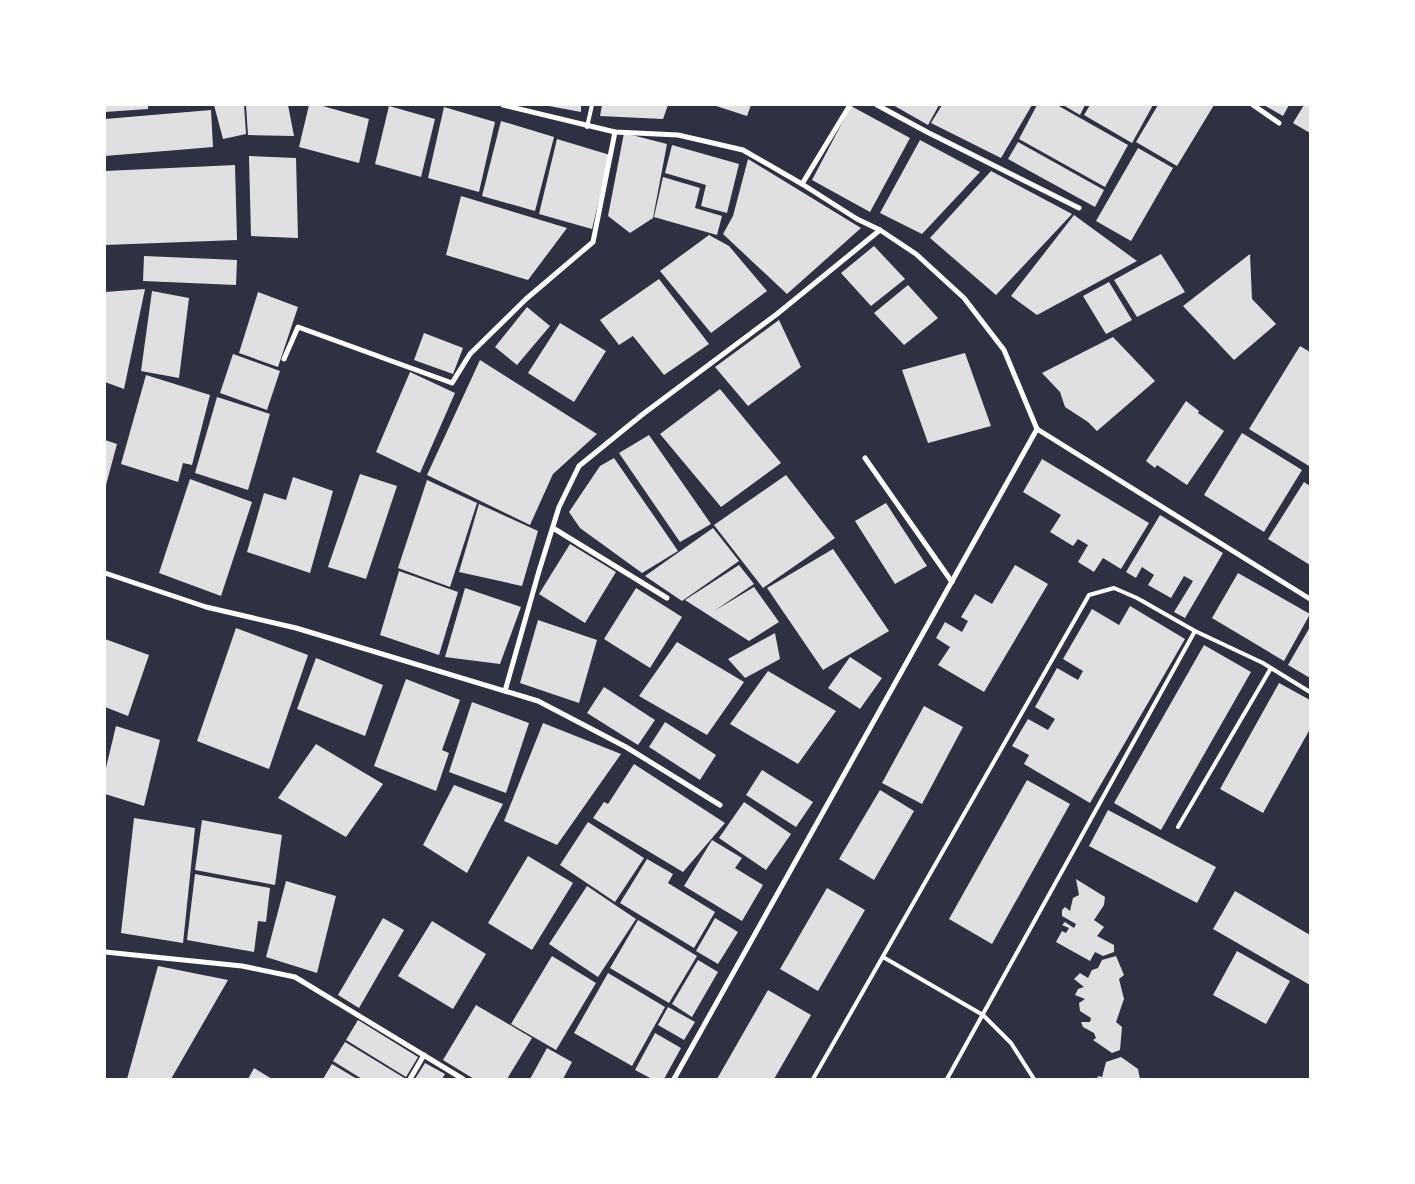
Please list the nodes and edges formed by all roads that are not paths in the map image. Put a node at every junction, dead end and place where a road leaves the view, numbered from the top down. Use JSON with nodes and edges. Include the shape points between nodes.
{"nodes":[{"id":1,"x":503,"y":105,"type":"edge"},
{"id":2,"x":592,"y":105,"type":"edge"},
{"id":3,"x":850,"y":105,"type":"edge"},
{"id":4,"x":878,"y":105,"type":"edge"},
{"id":5,"x":1254,"y":105,"type":"edge"},
{"id":6,"x":1279,"y":123,"type":"dead end"},
{"id":7,"x":587,"y":127,"type":"junction"},
{"id":8,"x":616,"y":132,"type":"junction"},
{"id":9,"x":802,"y":184,"type":"junction"},
{"id":10,"x":1079,"y":208,"type":"dead end"},
{"id":11,"x":880,"y":230,"type":"junction"},
{"id":12,"x":284,"y":359,"type":"dead end"},
{"id":13,"x":1038,"y":429,"type":"junction"},
{"id":14,"x":865,"y":458,"type":"dead end"},
{"id":15,"x":553,"y":528,"type":"junction"},
{"id":16,"x":105,"y":573,"type":"edge"},
{"id":17,"x":952,"y":582,"type":"junction"},
{"id":18,"x":667,"y":598,"type":"dead end"},
{"id":19,"x":1310,"y":599,"type":"edge"},
{"id":20,"x":1195,"y":631,"type":"junction"},
{"id":21,"x":1271,"y":668,"type":"junction"},
{"id":22,"x":505,"y":691,"type":"junction"},
{"id":23,"x":1310,"y":692,"type":"edge"},
{"id":24,"x":720,"y":805,"type":"dead end"},
{"id":25,"x":1178,"y":827,"type":"dead end"},
{"id":26,"x":105,"y":952,"type":"edge"},
{"id":27,"x":883,"y":958,"type":"junction"},
{"id":28,"x":983,"y":1015,"type":"junction"},
{"id":29,"x":424,"y":1055,"type":"junction"},
{"id":30,"x":410,"y":1079,"type":"edge"},
{"id":31,"x":463,"y":1079,"type":"edge"},
{"id":32,"x":674,"y":1079,"type":"edge"},
{"id":33,"x":813,"y":1079,"type":"edge"},
{"id":34,"x":947,"y":1079,"type":"edge"},
{"id":35,"x":1034,"y":1079,"type":"edge"}],
"edges":[{"from":1,"to":7,"type":"street"},
{"from":2,"to":7,"type":"lane"},
{"from":3,"to":9,"type":"street"},
{"from":4,"to":10,"type":"street"},
{"from":5,"to":6,"type":"street"},
{"from":7,"to":8,"type":"street"},
{"from":8,"to":9,"type":"street","via":[[678,135],[742,150]]},
{"from":8,"to":12,"type":"street","via":[[593,242],[526,299],[470,354],[452,383],[298,327]]},
{"from":9,"to":11,"type":"street"},
{"from":11,"to":13,"type":"street","via":[[916,254],[964,298],[1004,350]]},
{"from":11,"to":15,"type":"street","via":[[777,314],[579,466],[559,507]]},
{"from":13,"to":17,"type":"street"},
{"from":13,"to":19,"type":"street"},
{"from":14,"to":17,"type":"street"},
{"from":15,"to":18,"type":"street"},
{"from":15,"to":22,"type":"street"},
{"from":16,"to":22,"type":"street","via":[[206,607],[296,628]]},
{"from":17,"to":32,"type":"street"},
{"from":20,"to":21,"type":"lane"},
{"from":20,"to":27,"type":"lane","via":[[1114,588],[1089,596]]},
{"from":20,"to":28,"type":"lane"},
{"from":21,"to":23,"type":"lane"},
{"from":21,"to":25,"type":"lane"},
{"from":22,"to":24,"type":"street","via":[[538,701],[626,747]]},
{"from":26,"to":29,"type":"street","via":[[242,966],[295,977]]},
{"from":27,"to":28,"type":"lane"},
{"from":27,"to":33,"type":"lane"},
{"from":28,"to":34,"type":"lane"},
{"from":28,"to":35,"type":"lane","via":[[1011,1043]]},
{"from":29,"to":30,"type":"street"},
{"from":29,"to":31,"type":"street"}]}
